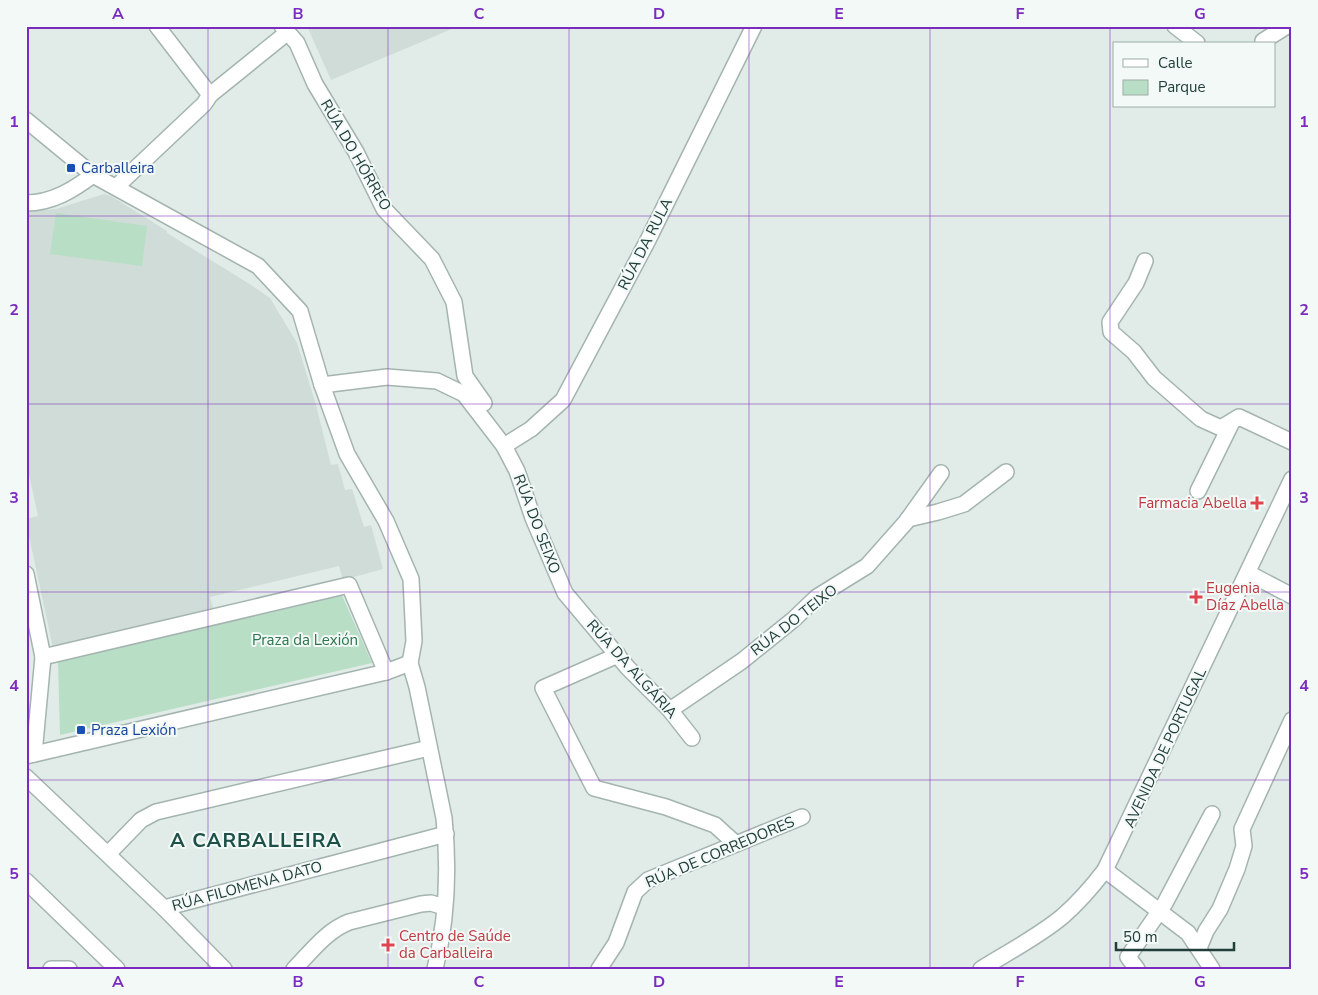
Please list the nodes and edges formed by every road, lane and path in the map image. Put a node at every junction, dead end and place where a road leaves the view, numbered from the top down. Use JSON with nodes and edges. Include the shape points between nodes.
{"nodes":[{"id":1,"x":157,"y":26,"type":"edge"},
{"id":2,"x":754,"y":26,"type":"edge"},
{"id":3,"x":1176,"y":26,"type":"edge"},
{"id":4,"x":1287,"y":26,"type":"edge"},
{"id":5,"x":285,"y":29,"type":"edge"},
{"id":6,"x":1263,"y":41,"type":"dead end"},
{"id":7,"x":1197,"y":42,"type":"edge"},
{"id":8,"x":210,"y":95,"type":"junction"},
{"id":9,"x":26,"y":120,"type":"edge"},
{"id":10,"x":93,"y":175,"type":"junction"},
{"id":11,"x":116,"y":187,"type":"junction"},
{"id":12,"x":26,"y":203,"type":"edge"},
{"id":13,"x":1145,"y":261,"type":"dead end"},
{"id":14,"x":322,"y":385,"type":"junction"},
{"id":15,"x":473,"y":389,"type":"joint"},
{"id":16,"x":1232,"y":422,"type":"junction"},
{"id":17,"x":1292,"y":442,"type":"edge"},
{"id":18,"x":507,"y":443,"type":"junction"},
{"id":19,"x":1006,"y":472,"type":"dead end"},
{"id":20,"x":941,"y":474,"type":"dead end"},
{"id":21,"x":1292,"y":480,"type":"edge"},
{"id":22,"x":1198,"y":491,"type":"dead end"},
{"id":23,"x":908,"y":519,"type":"junction"},
{"id":24,"x":1248,"y":573,"type":"junction"},
{"id":25,"x":26,"y":574,"type":"edge"},
{"id":26,"x":1292,"y":596,"type":"edge"},
{"id":27,"x":572,"y":601,"type":"joint"},
{"id":28,"x":618,"y":655,"type":"junction"},
{"id":29,"x":43,"y":657,"type":"junction"},
{"id":30,"x":410,"y":664,"type":"junction"},
{"id":31,"x":386,"y":672,"type":"junction"},
{"id":32,"x":670,"y":710,"type":"junction"},
{"id":33,"x":1292,"y":720,"type":"edge"},
{"id":34,"x":692,"y":738,"type":"dead end"},
{"id":35,"x":429,"y":748,"type":"junction"},
{"id":36,"x":30,"y":755,"type":"edge"},
{"id":37,"x":26,"y":777,"type":"edge"},
{"id":38,"x":1212,"y":814,"type":"dead end"},
{"id":39,"x":802,"y":817,"type":"dead end"},
{"id":40,"x":446,"y":834,"type":"junction"},
{"id":41,"x":736,"y":844,"type":"junction"},
{"id":42,"x":108,"y":854,"type":"junction"},
{"id":43,"x":1105,"y":870,"type":"junction"},
{"id":44,"x":26,"y":881,"type":"edge"},
{"id":45,"x":444,"y":907,"type":"junction"},
{"id":46,"x":164,"y":908,"type":"junction"},
{"id":47,"x":1159,"y":912,"type":"junction"},
{"id":48,"x":1206,"y":931,"type":"junction"},
{"id":49,"x":1188,"y":933,"type":"junction"},
{"id":50,"x":1198,"y":948,"type":"junction"},
{"id":51,"x":51,"y":969,"type":"edge"},
{"id":52,"x":69,"y":969,"type":"edge"},
{"id":53,"x":117,"y":969,"type":"edge"},
{"id":54,"x":224,"y":969,"type":"edge"},
{"id":55,"x":294,"y":969,"type":"edge"},
{"id":56,"x":435,"y":969,"type":"edge"},
{"id":57,"x":599,"y":969,"type":"edge"},
{"id":58,"x":981,"y":969,"type":"edge"},
{"id":59,"x":1137,"y":969,"type":"edge"},
{"id":60,"x":1212,"y":969,"type":"edge"}],
"edges":[{"from":1,"to":8,"type":"street"},
{"from":2,"to":18,"type":"street","name":"RÚA DA RULA","via":[[648,242],[563,400],[531,429]]},
{"from":3,"to":7,"type":"street"},
{"from":4,"to":6,"type":"street"},
{"from":5,"to":8,"type":"street"},
{"from":5,"to":15,"type":"street","name":"RÚA DO HÓRREO","via":[[297,43],[315,84],[356,152],[384,209],[432,259],[454,302],[465,376]]},
{"from":8,"to":11,"type":"street"},
{"from":9,"to":10,"type":"street"},
{"from":10,"to":11,"type":"street"},
{"from":10,"to":12,"type":"street","via":[[73,190],[39,203]]},
{"from":11,"to":14,"type":"street","via":[[258,266],[300,312]]},
{"from":13,"to":16,"type":"street","via":[[1136,283],[1110,322],[1111,332],[1134,352],[1154,378],[1201,419],[1221,428]]},
{"from":14,"to":18,"type":"street","name":"RÚA DO SEIXO","via":[[388,377],[437,381],[464,394]]},
{"from":14,"to":30,"type":"street","via":[[347,454],[386,521],[411,579],[414,641]]},
{"from":15,"to":18,"type":"street","name":"RÚA DO SEIXO"},
{"from":16,"to":17,"type":"street","via":[[1239,417]]},
{"from":16,"to":22,"type":"street"},
{"from":18,"to":27,"type":"street","name":"RÚA DO SEIXO","via":[[533,518],[565,593]]},
{"from":19,"to":23,"type":"street","via":[[964,504]]},
{"from":20,"to":23,"type":"street","name":"RÚA DO TEIXO"},
{"from":21,"to":24,"type":"street","name":"AVENIDA DE PORTUGAL"},
{"from":23,"to":32,"type":"street","name":"RÚA DO TEIXO","via":[[867,566],[817,597],[742,661]]},
{"from":24,"to":26,"type":"street"},
{"from":24,"to":43,"type":"street","name":"AVENIDA DE PORTUGAL"},
{"from":25,"to":29,"type":"street"},
{"from":27,"to":28,"type":"street","name":"RÚA DA ALGÁRIA"},
{"from":28,"to":32,"type":"street","name":"RÚA DA ALGÁRIA"},
{"from":28,"to":41,"type":"street","via":[[542,688],[594,788],[666,807],[715,825]]},
{"from":29,"to":31,"type":"street","via":[[349,585]]},
{"from":29,"to":36,"type":"street"},
{"from":30,"to":31,"type":"street"},
{"from":30,"to":35,"type":"street"},
{"from":31,"to":36,"type":"street"},
{"from":32,"to":34,"type":"street","name":"RÚA DA ALGÁRIA"},
{"from":33,"to":48,"type":"street","via":[[1242,828],[1244,846],[1237,869],[1220,909]]},
{"from":35,"to":40,"type":"street"},
{"from":35,"to":42,"type":"street","via":[[156,812],[141,820]]},
{"from":37,"to":42,"type":"street"},
{"from":38,"to":47,"type":"street"},
{"from":39,"to":41,"type":"street","name":"RÚA DE CORREDORES"},
{"from":40,"to":45,"type":"street","via":[[448,876]]},
{"from":40,"to":46,"type":"street","name":"RÚA FILOMENA DATO"},
{"from":41,"to":57,"type":"street","name":"RÚA DE CORREDORES","via":[[660,874],[641,885],[629,905],[616,943]]},
{"from":42,"to":46,"type":"street"},
{"from":43,"to":47,"type":"street"},
{"from":43,"to":58,"type":"street","name":"AVENIDA DE PORTUGAL","via":[[1090,890],[1062,916]]},
{"from":44,"to":53,"type":"street"},
{"from":45,"to":55,"type":"street","via":[[421,904],[339,926]]},
{"from":45,"to":56,"type":"street"},
{"from":46,"to":54,"type":"street"},
{"from":47,"to":49,"type":"street"},
{"from":47,"to":59,"type":"street","via":[[1128,957]]},
{"from":48,"to":49,"type":"street","via":[[1198,935]]},
{"from":48,"to":50,"type":"street"},
{"from":49,"to":50,"type":"street"},
{"from":50,"to":60,"type":"street"},
{"from":51,"to":52,"type":"street"}]}
